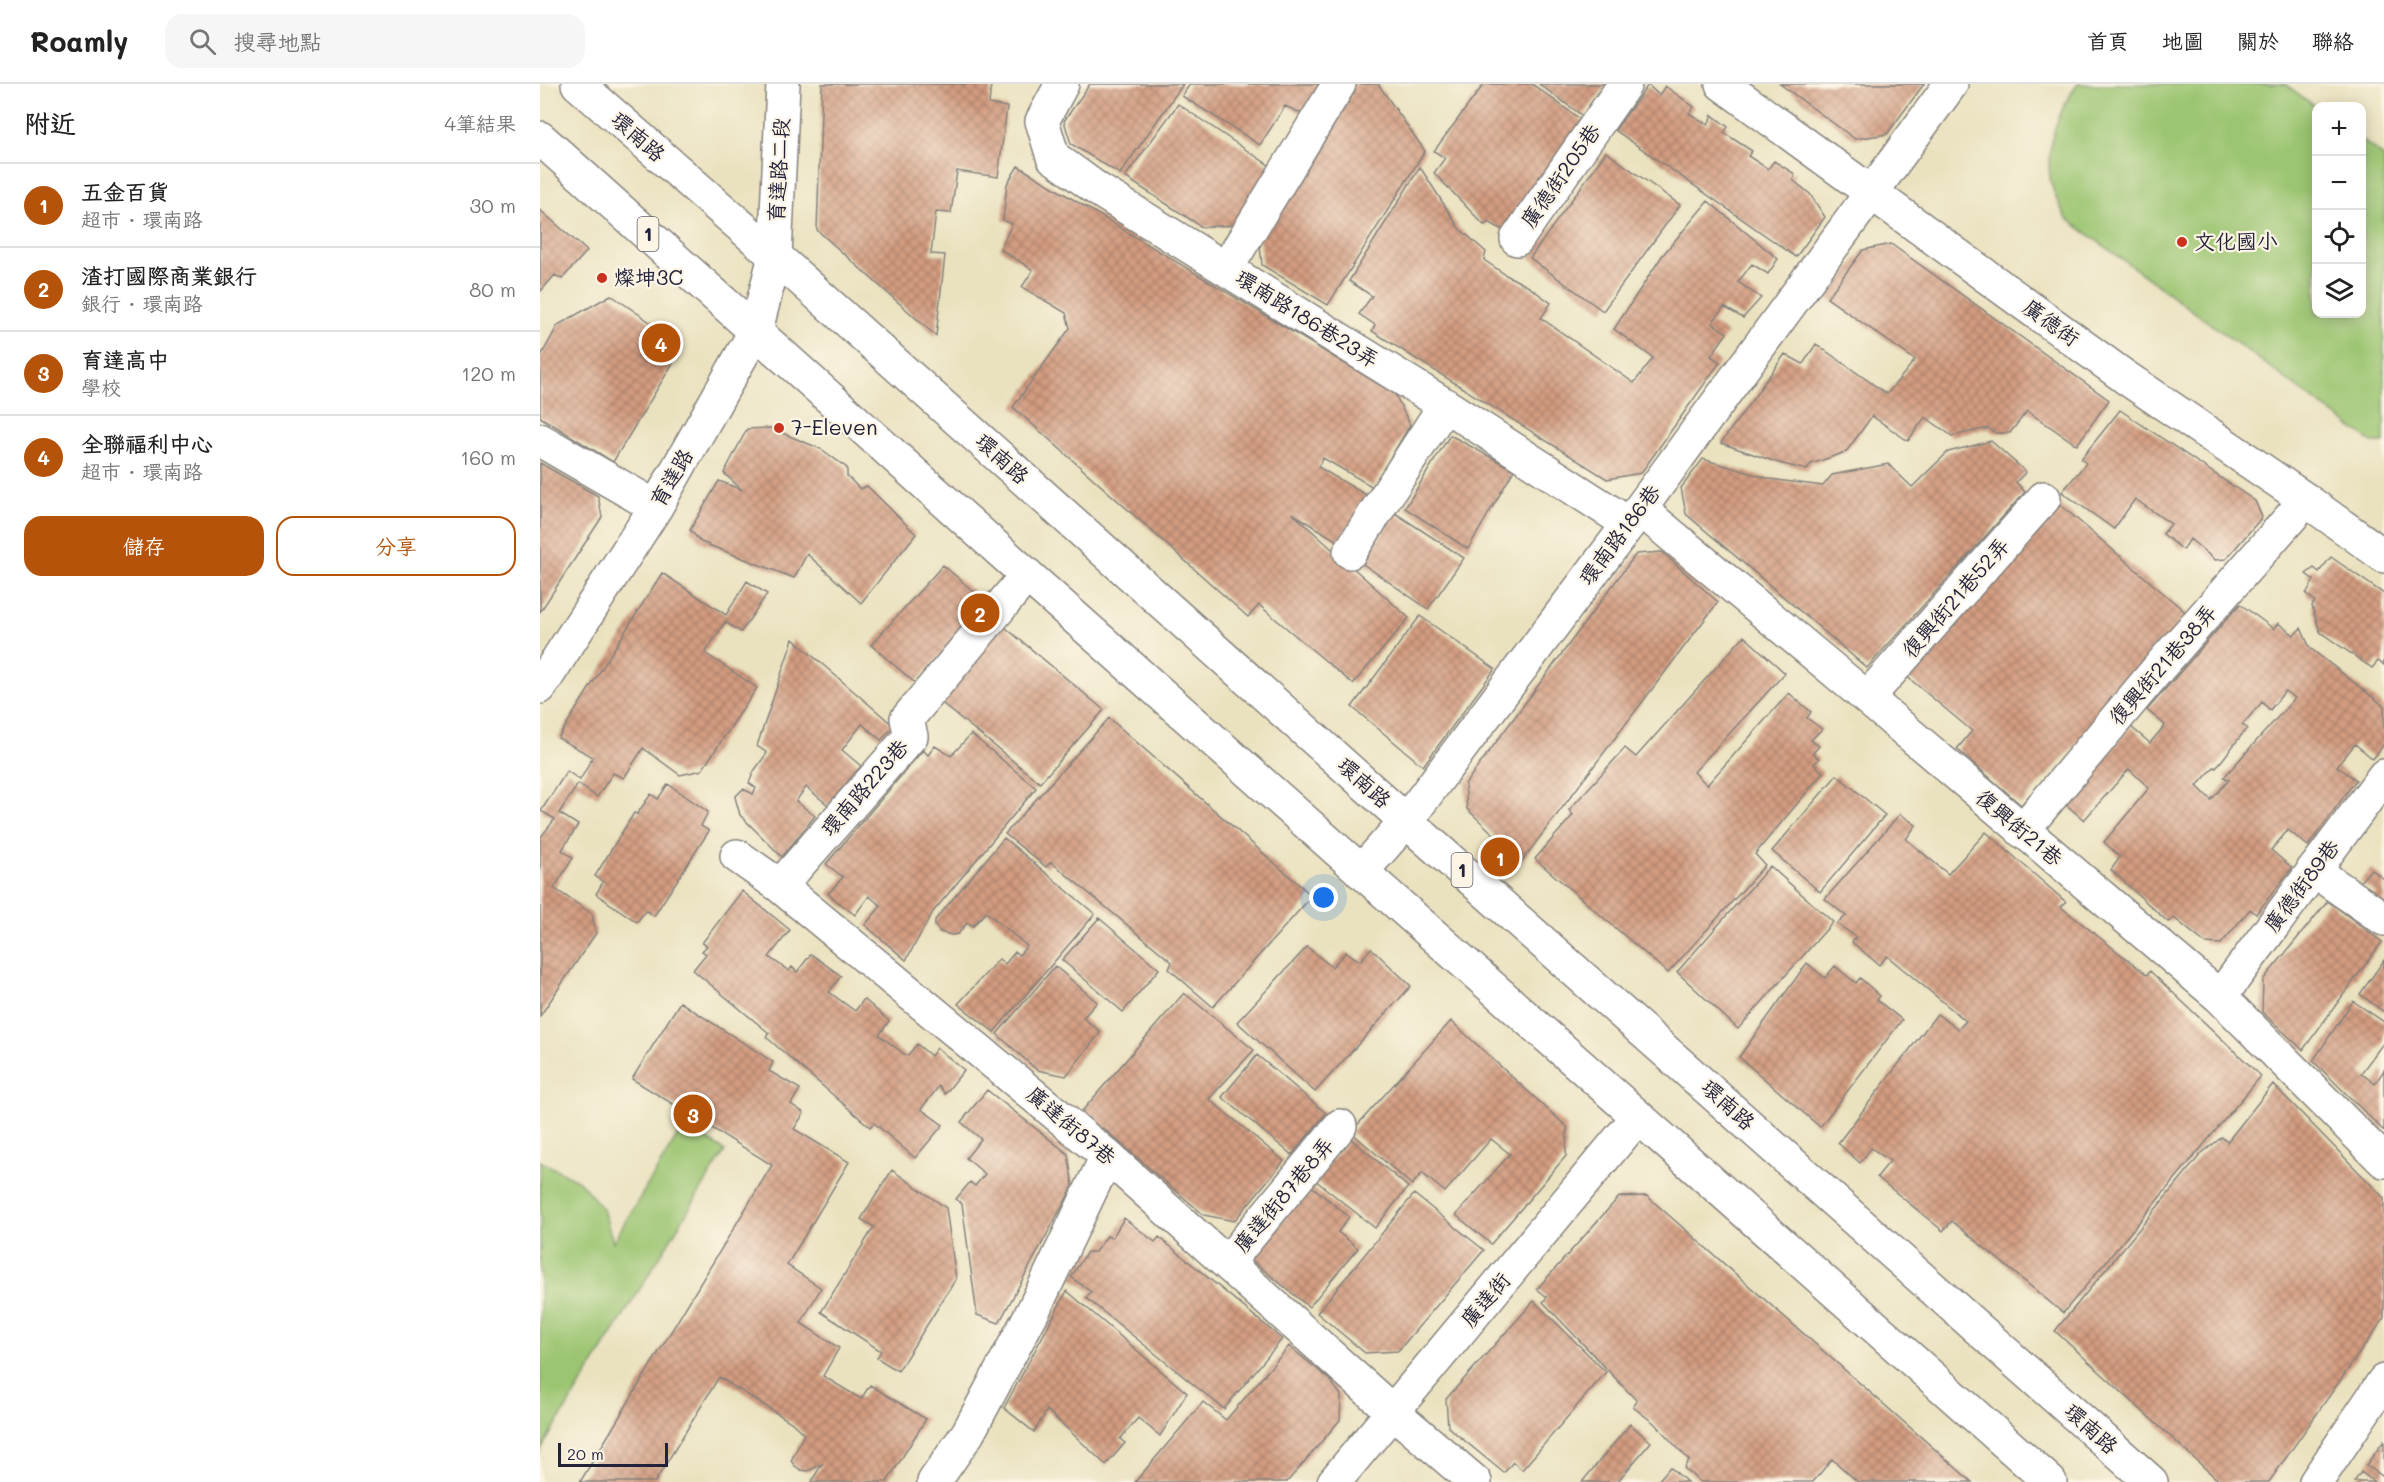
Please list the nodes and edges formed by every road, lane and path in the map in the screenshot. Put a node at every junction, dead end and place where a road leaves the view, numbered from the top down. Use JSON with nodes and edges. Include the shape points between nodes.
{"nodes":[{"id":1,"x":578,"y":84,"type":"edge"},
{"id":2,"x":783,"y":84,"type":"edge"},
{"id":3,"x":1062,"y":84,"type":"edge"},
{"id":4,"x":1339,"y":84,"type":"edge"},
{"id":5,"x":1625,"y":84,"type":"edge"},
{"id":6,"x":1722,"y":84,"type":"edge"},
{"id":7,"x":1951,"y":84,"type":"edge"},
{"id":8,"x":540,"y":138,"type":"edge"},
{"id":9,"x":1870,"y":192,"type":"junction"},
{"id":10,"x":1517,"y":239,"type":"dead end"},
{"id":11,"x":775,"y":256,"type":"junction"},
{"id":12,"x":1226,"y":268,"type":"junction"},
{"id":13,"x":756,"y":330,"type":"junction"},
{"id":14,"x":1445,"y":405,"type":"junction"},
{"id":15,"x":540,"y":440,"type":"edge"},
{"id":16,"x":2044,"y":498,"type":"dead end"},
{"id":17,"x":2306,"y":500,"type":"junction"},
{"id":18,"x":656,"y":507,"type":"junction"},
{"id":19,"x":1635,"y":517,"type":"junction"},
{"id":20,"x":1350,"y":552,"type":"dead end"},
{"id":21,"x":2384,"y":556,"type":"edge"},
{"id":22,"x":1027,"y":575,"type":"junction"},
{"id":23,"x":540,"y":687,"type":"edge"},
{"id":24,"x":1867,"y":698,"type":"junction"},
{"id":25,"x":2384,"y":776,"type":"edge"},
{"id":26,"x":1406,"y":821,"type":"junction"},
{"id":27,"x":2022,"y":831,"type":"junction"},
{"id":28,"x":736,"y":856,"type":"dead end"},
{"id":29,"x":2313,"y":870,"type":"junction"},
{"id":30,"x":1361,"y":872,"type":"junction"},
{"id":31,"x":780,"y":886,"type":"junction"},
{"id":32,"x":2384,"y":920,"type":"edge"},
{"id":33,"x":2220,"y":997,"type":"junction"},
{"id":34,"x":1637,"y":1118,"type":"junction"},
{"id":35,"x":1341,"y":1126,"type":"dead end"},
{"id":36,"x":1107,"y":1156,"type":"junction"},
{"id":37,"x":2384,"y":1161,"type":"edge"},
{"id":38,"x":1227,"y":1263,"type":"junction"},
{"id":39,"x":2384,"y":1381,"type":"edge"},
{"id":40,"x":1393,"y":1412,"type":"junction"},
{"id":41,"x":934,"y":1482,"type":"edge"},
{"id":42,"x":1334,"y":1482,"type":"edge"},
{"id":43,"x":1475,"y":1482,"type":"edge"},
{"id":44,"x":2050,"y":1482,"type":"edge"},
{"id":45,"x":2151,"y":1482,"type":"edge"},
{"id":46,"x":2316,"y":1482,"type":"edge"}],
"edges":[{"from":1,"to":11,"type":"main road","name":"環南路","number":"1"},
{"from":2,"to":11,"type":"main road","name":"育達路二段"},
{"from":3,"to":12,"type":"main road","name":"環南路186巷23弄","via":[[1042,121],[1053,157],[1097,189]]},
{"from":4,"to":12,"type":"main road"},
{"from":5,"to":10,"type":"main road","name":"廣德街205巷"},
{"from":6,"to":9,"type":"main road","name":"廣德街"},
{"from":7,"to":9,"type":"main road","name":"環南路186巷"},
{"from":8,"to":13,"type":"main road","number":"1"},
{"from":9,"to":17,"type":"main road","name":"廣德街","via":[[2125,377]]},
{"from":9,"to":19,"type":"main road","name":"環南路186巷"},
{"from":11,"to":13,"type":"main road","name":"育達路"},
{"from":11,"to":26,"type":"main road","name":"環南路","number":"1"},
{"from":12,"to":14,"type":"main road","name":"環南路186巷23弄"},
{"from":13,"to":18,"type":"main road","name":"育達路"},
{"from":13,"to":22,"type":"main road","number":"1"},
{"from":14,"to":19,"type":"main road","name":"環南路186巷23弄"},
{"from":14,"to":20,"type":"main road"},
{"from":15,"to":18,"type":"main road"},
{"from":16,"to":24,"type":"main road","name":"復興街21巷52弄"},
{"from":17,"to":21,"type":"main road","name":"廣德街"},
{"from":17,"to":27,"type":"main road","name":"復興街21巷38弄"},
{"from":18,"to":23,"type":"main road","name":"育達路"},
{"from":19,"to":24,"type":"main road","name":"復興街21巷"},
{"from":19,"to":26,"type":"main road","name":"環南路186巷"},
{"from":22,"to":30,"type":"main road","number":"1"},
{"from":22,"to":31,"type":"main road","name":"環南路223巷","via":[[907,719],[911,736]]},
{"from":24,"to":27,"type":"main road","name":"復興街21巷"},
{"from":25,"to":29,"type":"main road","name":"廣德街89巷"},
{"from":26,"to":30,"type":"main road","name":"環南路186巷"},
{"from":26,"to":45,"type":"main road","name":"環南路","number":"1"},
{"from":27,"to":33,"type":"main road","name":"復興街21巷"},
{"from":28,"to":31,"type":"main road","name":"廣達街87巷"},
{"from":29,"to":32,"type":"main road"},
{"from":29,"to":33,"type":"main road","name":"廣德街89巷"},
{"from":30,"to":34,"type":"main road","number":"1"},
{"from":31,"to":36,"type":"main road","name":"廣達街87巷"},
{"from":33,"to":37,"type":"main road","name":"復興街21巷"},
{"from":34,"to":40,"type":"main road","name":"廣達街"},
{"from":34,"to":44,"type":"main road","number":"1"},
{"from":35,"to":38,"type":"main road","name":"廣達街87巷8弄"},
{"from":36,"to":38,"type":"main road","name":"廣達街87巷"},
{"from":36,"to":41,"type":"main road","via":[[968,1433]]},
{"from":38,"to":40,"type":"main road","name":"廣達街87巷"},
{"from":39,"to":46,"type":"main road"},
{"from":40,"to":42,"type":"main road","name":"廣達街"},
{"from":40,"to":43,"type":"main road","name":"廣達街87巷"}]}
